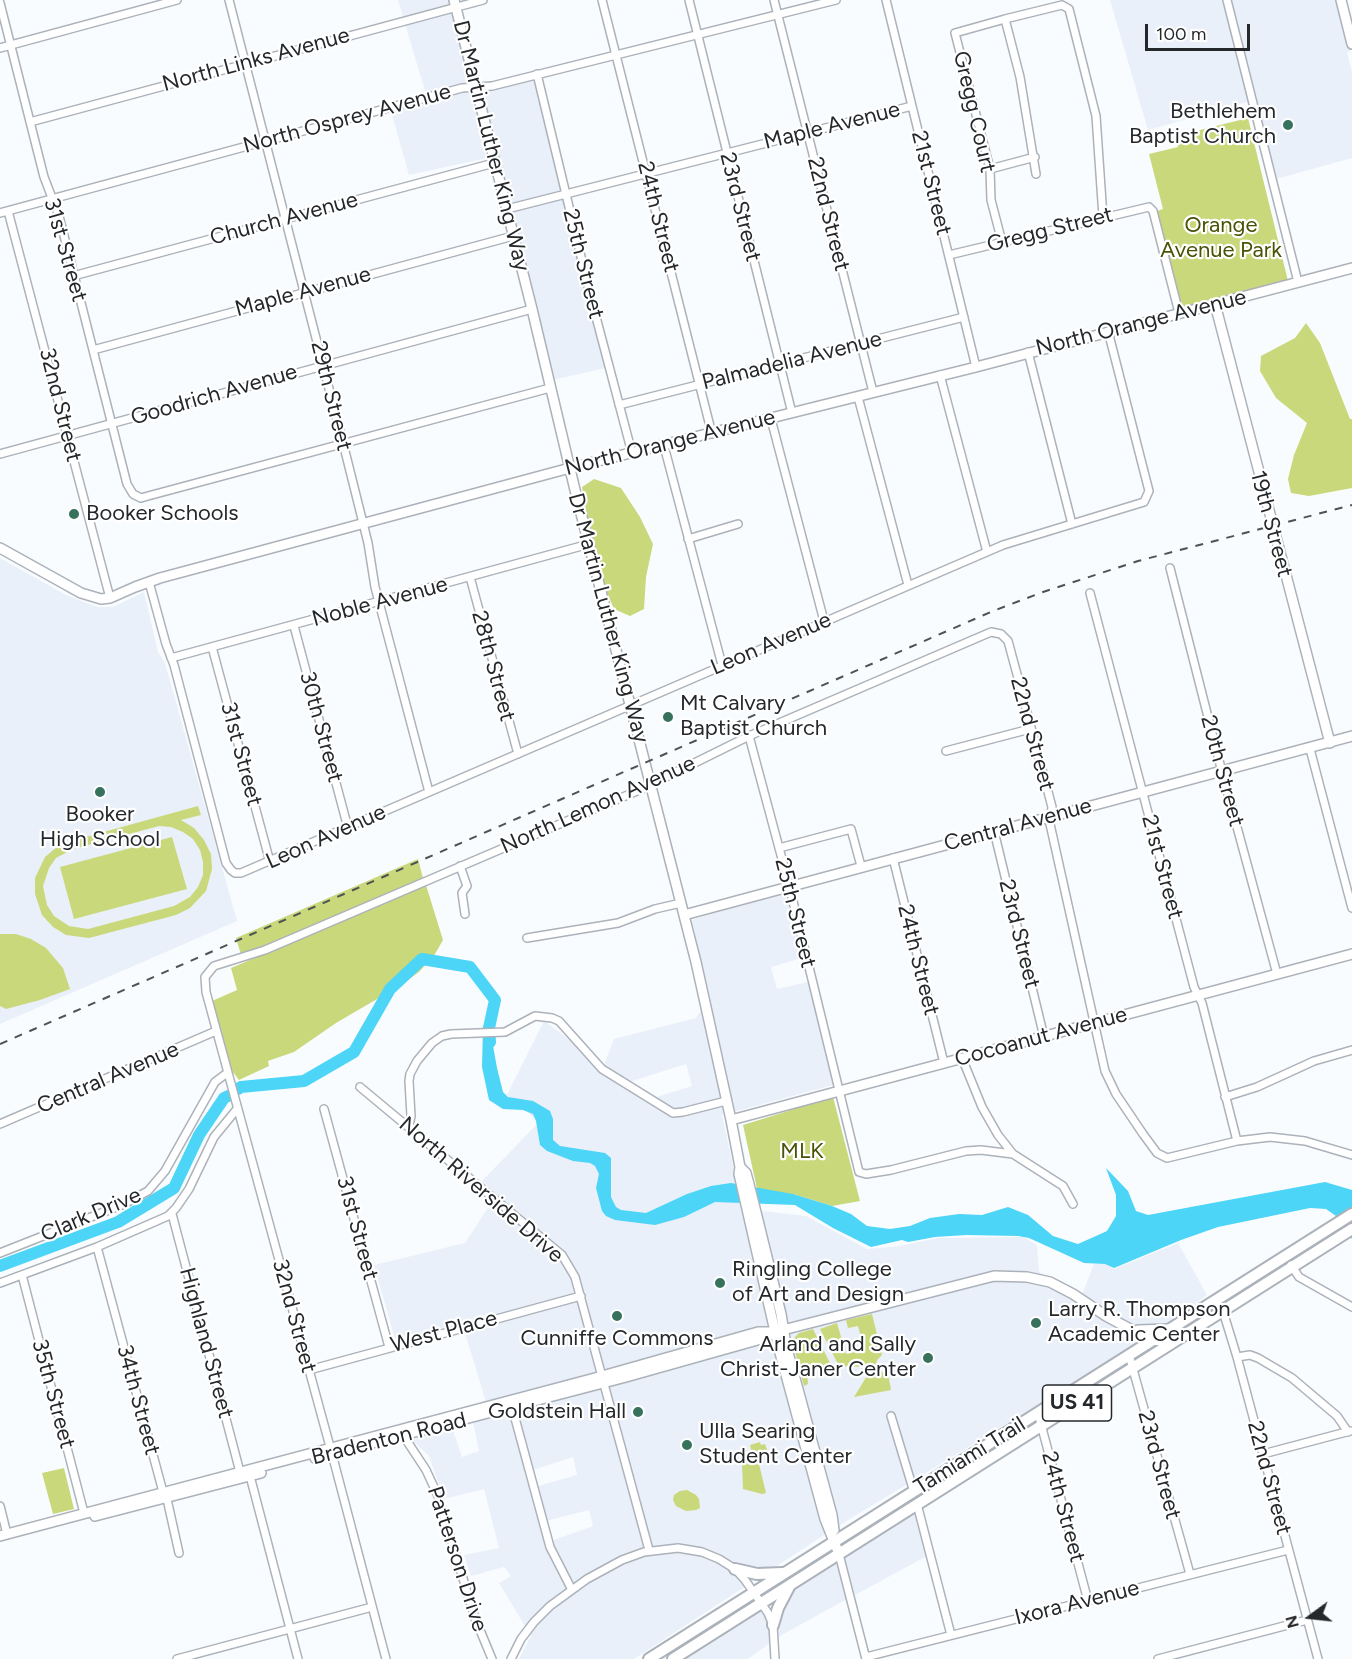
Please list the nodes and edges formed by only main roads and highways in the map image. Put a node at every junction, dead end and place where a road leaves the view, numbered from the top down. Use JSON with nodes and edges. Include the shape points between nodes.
{"nodes":[{"id":1,"x":1352,"y":1214,"type":"edge"},
{"id":2,"x":1352,"y":1229,"type":"edge"},
{"id":3,"x":934,"y":1479,"type":"junction"},
{"id":4,"x":914,"y":1492,"type":"junction"},
{"id":5,"x":917,"y":1504,"type":"junction"},
{"id":6,"x":895,"y":1519,"type":"junction"},
{"id":7,"x":735,"y":1569,"type":"road end"},
{"id":8,"x":786,"y":1573,"type":"junction"},
{"id":9,"x":790,"y":1585,"type":"junction"},
{"id":10,"x":773,"y":1625,"type":"road end"},
{"id":11,"x":649,"y":1659,"type":"edge"},
{"id":12,"x":673,"y":1659,"type":"edge"}],
"edges":[{"from":1,"to":3,"type":"main road","name":"Tamiami Trail","number":"US 41"},
{"from":2,"to":5,"type":"main road","name":"Tamiami Trail","number":"US 41"},
{"from":3,"to":4,"type":"main road","name":"Tamiami Trail","number":"US 41"},
{"from":3,"to":5,"type":"main road"},
{"from":4,"to":6,"type":"main road"},
{"from":4,"to":8,"type":"main road","name":"Tamiami Trail","number":"US 41"},
{"from":5,"to":6,"type":"main road","name":"Tamiami Trail","number":"US 41"},
{"from":6,"to":9,"type":"main road","name":"Tamiami Trail","number":"US 41"},
{"from":7,"to":8,"type":"main road","via":[[757,1574]]},
{"from":8,"to":11,"type":"main road","name":"Tamiami Trail","number":"US 41"},
{"from":9,"to":10,"type":"main road"},
{"from":9,"to":12,"type":"main road","name":"Tamiami Trail","number":"US 41"}]}
